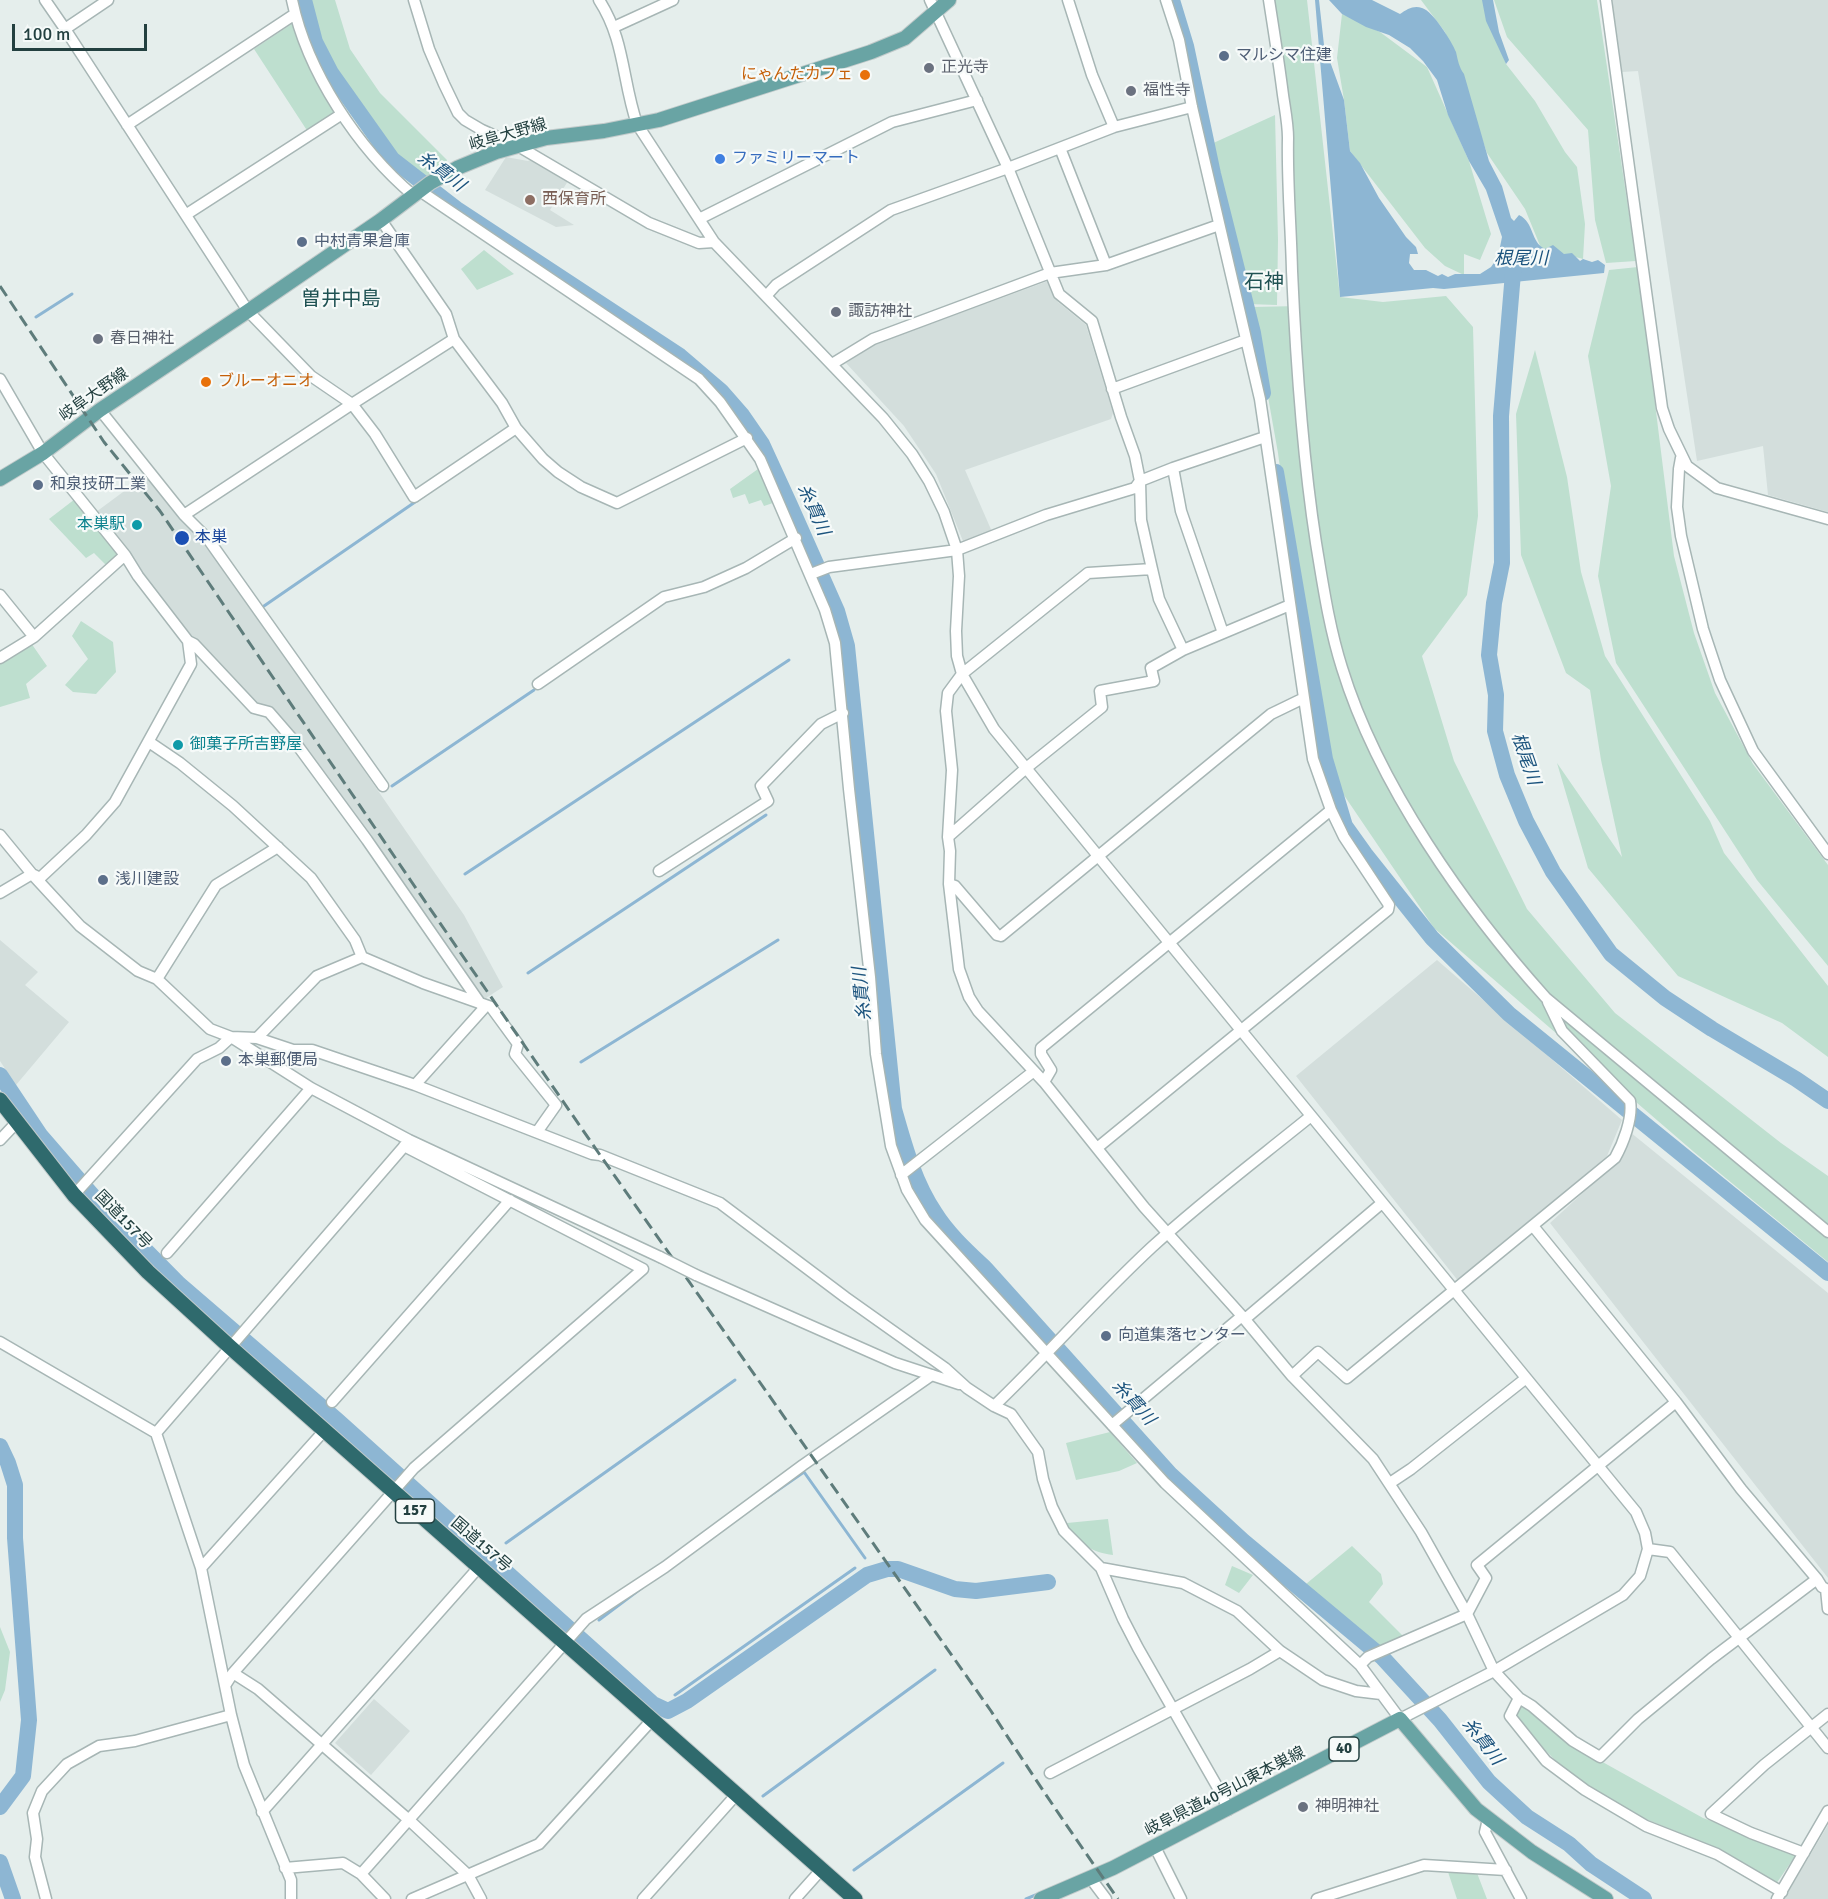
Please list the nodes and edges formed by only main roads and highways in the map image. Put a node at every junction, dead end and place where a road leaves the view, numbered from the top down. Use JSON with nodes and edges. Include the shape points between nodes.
{"nodes":[{"id":1,"x":949,"y":0,"type":"edge"},
{"id":2,"x":933,"y":6,"type":"edge"},
{"id":3,"x":2,"y":481,"type":"edge"},
{"id":4,"x":0,"y":1100,"type":"edge"},
{"id":5,"x":855,"y":1899,"type":"edge"},
{"id":6,"x":1041,"y":1899,"type":"edge"},
{"id":7,"x":1606,"y":1899,"type":"edge"}],
"edges":[{"from":1,"to":2,"type":"main road","name":"岐阜大野線"},
{"from":2,"to":3,"type":"main road","name":"岐阜大野線","via":[[905,38],[871,52],[659,120],[546,138],[495,152],[457,168]]},
{"from":4,"to":5,"type":"highway","name":"国道157号","number":"157","via":[[74,1195],[148,1272]]},
{"from":6,"to":7,"type":"main road","name":"岐阜県道40号山東本巣線","number":"40","via":[[1155,1847],[1400,1719],[1476,1809],[1532,1852]]}]}
